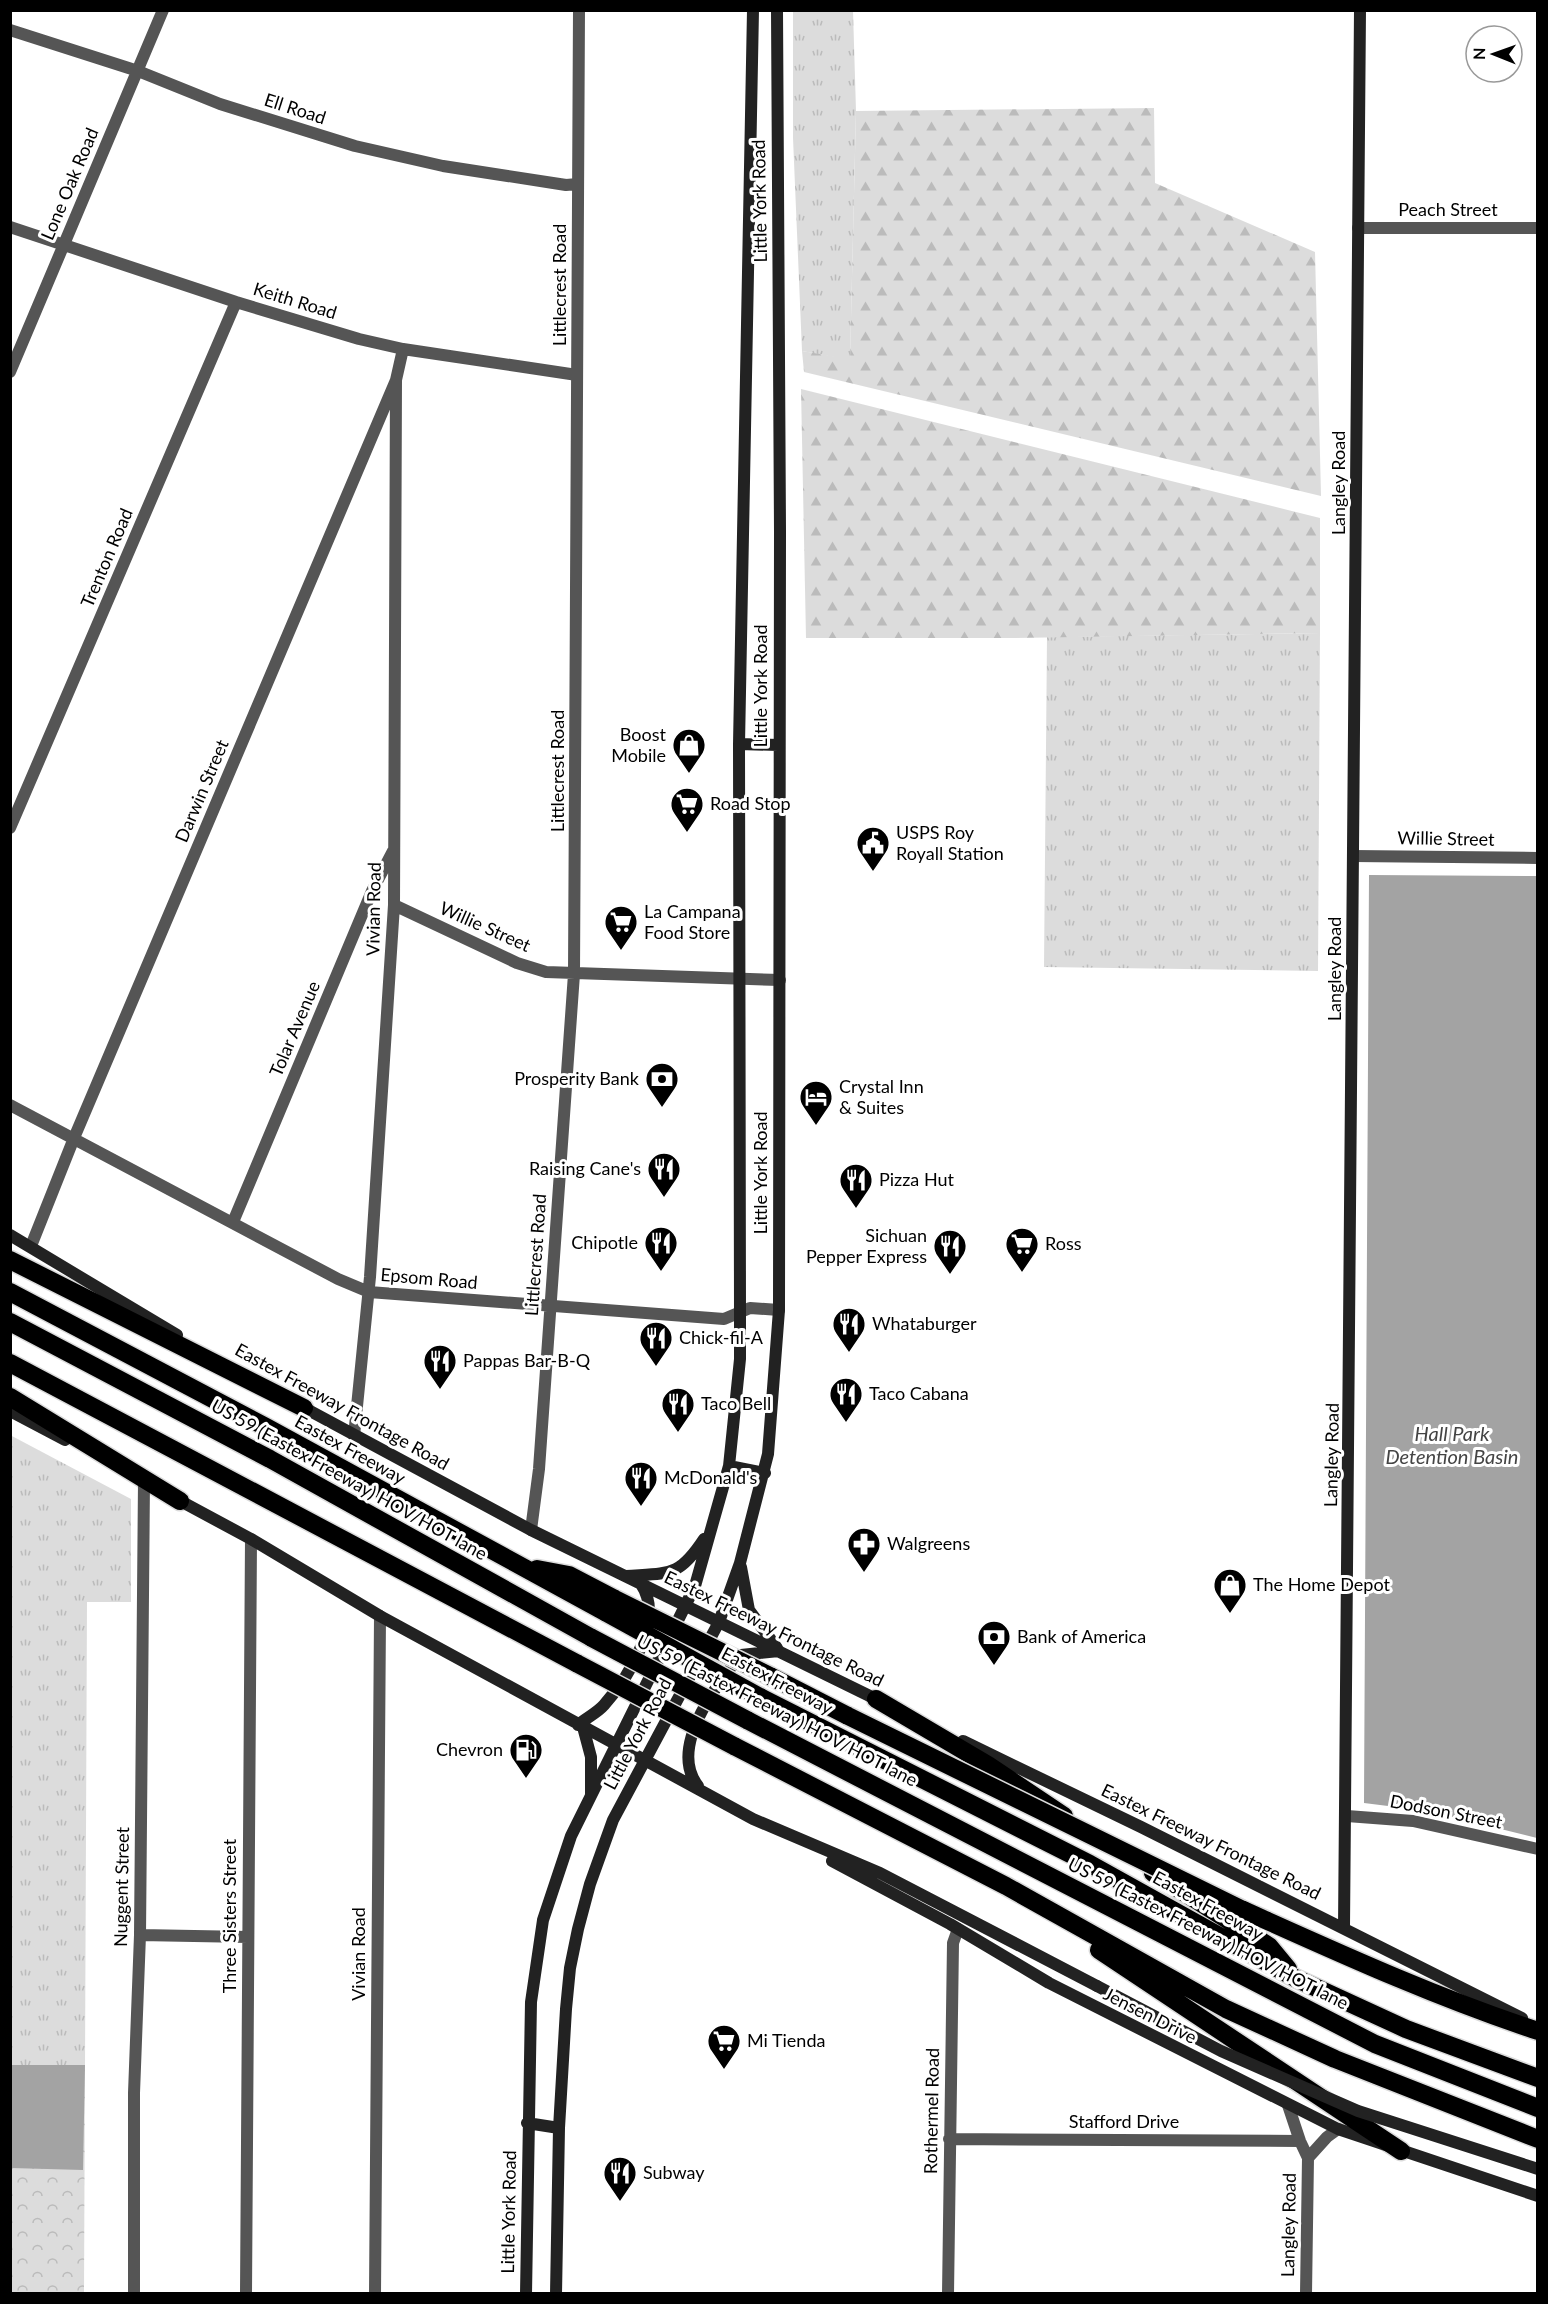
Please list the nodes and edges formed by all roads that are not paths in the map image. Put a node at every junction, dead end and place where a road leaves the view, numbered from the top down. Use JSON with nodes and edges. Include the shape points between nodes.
{"nodes":[{"id":1,"x":163,"y":10,"type":"edge"},
{"id":2,"x":579,"y":10,"type":"edge"},
{"id":3,"x":753,"y":10,"type":"edge"},
{"id":4,"x":777,"y":10,"type":"edge"},
{"id":5,"x":1360,"y":10,"type":"edge"},
{"id":6,"x":10,"y":30,"type":"edge"},
{"id":7,"x":138,"y":71,"type":"junction"},
{"id":8,"x":578,"y":184,"type":"junction"},
{"id":9,"x":10,"y":227,"type":"edge"},
{"id":10,"x":1358,"y":228,"type":"junction"},
{"id":11,"x":1538,"y":228,"type":"edge"},
{"id":12,"x":65,"y":243,"type":"junction"},
{"id":13,"x":236,"y":302,"type":"junction"},
{"id":14,"x":403,"y":349,"type":"junction"},
{"id":15,"x":10,"y":372,"type":"edge"},
{"id":16,"x":577,"y":375,"type":"junction"},
{"id":17,"x":396,"y":380,"type":"junction"},
{"id":18,"x":739,"y":744,"type":"junction"},
{"id":19,"x":778,"y":745,"type":"junction"},
{"id":20,"x":10,"y":828,"type":"edge"},
{"id":21,"x":393,"y":851,"type":"junction"},
{"id":22,"x":1353,"y":856,"type":"junction"},
{"id":23,"x":1538,"y":858,"type":"edge"},
{"id":24,"x":394,"y":905,"type":"junction"},
{"id":25,"x":574,"y":974,"type":"junction"},
{"id":26,"x":739,"y":978,"type":"junction"},
{"id":27,"x":780,"y":980,"type":"junction"},
{"id":28,"x":10,"y":1105,"type":"edge"},
{"id":29,"x":74,"y":1138,"type":"junction"},
{"id":30,"x":233,"y":1222,"type":"junction"},
{"id":31,"x":10,"y":1235,"type":"edge"},
{"id":32,"x":31,"y":1246,"type":"junction"},
{"id":33,"x":10,"y":1260,"type":"edge"},
{"id":34,"x":10,"y":1292,"type":"edge"},
{"id":35,"x":369,"y":1292,"type":"junction"},
{"id":36,"x":550,"y":1306,"type":"junction"},
{"id":37,"x":779,"y":1310,"type":"junction"},
{"id":38,"x":740,"y":1312,"type":"junction"},
{"id":39,"x":10,"y":1322,"type":"edge"},
{"id":40,"x":10,"y":1363,"type":"edge"},
{"id":41,"x":10,"y":1396,"type":"edge"},
{"id":42,"x":304,"y":1408,"type":"junction"},
{"id":43,"x":10,"y":1411,"type":"edge"},
{"id":44,"x":354,"y":1436,"type":"junction"},
{"id":45,"x":729,"y":1466,"type":"junction"},
{"id":46,"x":765,"y":1473,"type":"junction"},
{"id":47,"x":144,"y":1481,"type":"junction"},
{"id":48,"x":180,"y":1501,"type":"junction"},
{"id":49,"x":712,"y":1528,"type":"junction"},
{"id":50,"x":531,"y":1530,"type":"junction"},
{"id":51,"x":251,"y":1539,"type":"junction"},
{"id":52,"x":740,"y":1563,"type":"junction"},
{"id":53,"x":626,"y":1576,"type":"junction"},
{"id":54,"x":641,"y":1584,"type":"junction"},
{"id":55,"x":686,"y":1605,"type":"junction"},
{"id":56,"x":611,"y":1606,"type":"junction"},
{"id":57,"x":380,"y":1616,"type":"junction"},
{"id":58,"x":719,"y":1622,"type":"junction"},
{"id":59,"x":780,"y":1651,"type":"junction"},
{"id":60,"x":876,"y":1699,"type":"junction"},
{"id":61,"x":580,"y":1726,"type":"junction"},
{"id":62,"x":617,"y":1744,"type":"junction"},
{"id":63,"x":645,"y":1760,"type":"junction"},
{"id":64,"x":700,"y":1790,"type":"junction"},
{"id":65,"x":591,"y":1797,"type":"junction"},
{"id":66,"x":1347,"y":1816,"type":"junction"},
{"id":67,"x":765,"y":1824,"type":"junction"},
{"id":68,"x":1538,"y":1849,"type":"edge"},
{"id":69,"x":1006,"y":1886,"type":"junction"},
{"id":70,"x":1344,"y":1928,"type":"junction"},
{"id":71,"x":958,"y":1929,"type":"junction"},
{"id":72,"x":140,"y":1935,"type":"junction"},
{"id":73,"x":248,"y":1937,"type":"junction"},
{"id":74,"x":1295,"y":1978,"type":"junction"},
{"id":75,"x":1538,"y":2024,"type":"edge"},
{"id":76,"x":1538,"y":2031,"type":"edge"},
{"id":77,"x":1538,"y":2078,"type":"edge"},
{"id":78,"x":1288,"y":2105,"type":"junction"},
{"id":79,"x":1538,"y":2108,"type":"edge"},
{"id":80,"x":528,"y":2123,"type":"junction"},
{"id":81,"x":559,"y":2128,"type":"junction"},
{"id":82,"x":1338,"y":2129,"type":"junction"},
{"id":83,"x":949,"y":2139,"type":"junction"},
{"id":84,"x":1538,"y":2139,"type":"edge"},
{"id":85,"x":1300,"y":2141,"type":"junction"},
{"id":86,"x":1401,"y":2151,"type":"junction"},
{"id":87,"x":1308,"y":2158,"type":"junction"},
{"id":88,"x":1538,"y":2169,"type":"edge"},
{"id":89,"x":1538,"y":2196,"type":"edge"},
{"id":90,"x":134,"y":2294,"type":"edge"},
{"id":91,"x":246,"y":2294,"type":"edge"},
{"id":92,"x":375,"y":2294,"type":"edge"},
{"id":93,"x":526,"y":2294,"type":"edge"},
{"id":94,"x":556,"y":2294,"type":"edge"},
{"id":95,"x":948,"y":2294,"type":"edge"},
{"id":96,"x":1306,"y":2294,"type":"edge"}],
"edges":[{"from":1,"to":7,"type":"street","name":"Lone Oak Road"},
{"from":2,"to":8,"type":"street","name":"Littlecrest Road"},
{"from":3,"to":18,"type":"main road","name":"Little York Road"},
{"from":4,"to":19,"type":"main road","name":"Little York Road"},
{"from":5,"to":10,"type":"main road","name":"Langley Road"},
{"from":6,"to":7,"type":"street","name":"Ell Road"},
{"from":7,"to":8,"type":"street","name":"Ell Road","via":[[220,104],[355,146],[443,166]]},
{"from":7,"to":12,"type":"street","name":"Lone Oak Road"},
{"from":8,"to":16,"type":"street","name":"Littlecrest Road"},
{"from":9,"to":12,"type":"street","name":"Keith Road"},
{"from":10,"to":11,"type":"street","name":"Peach Street"},
{"from":10,"to":22,"type":"main road","name":"Langley Road"},
{"from":12,"to":13,"type":"street","name":"Keith Road"},
{"from":12,"to":15,"type":"street","name":"Lone Oak Road"},
{"from":13,"to":14,"type":"street","name":"Keith Road"},
{"from":13,"to":20,"type":"street","name":"Trenton Road"},
{"from":14,"to":16,"type":"street","name":"Keith Road"},
{"from":14,"to":17,"type":"street","name":"Darwin Street"},
{"from":16,"to":25,"type":"street","name":"Littlecrest Road"},
{"from":17,"to":21,"type":"street","name":"Vivian Road"},
{"from":17,"to":29,"type":"street","name":"Darwin Street"},
{"from":18,"to":19,"type":"main road"},
{"from":18,"to":26,"type":"main road","name":"Little York Road"},
{"from":19,"to":27,"type":"main road","name":"Little York Road"},
{"from":21,"to":24,"type":"street","name":"Vivian Road"},
{"from":21,"to":30,"type":"street","name":"Tolar Avenue","via":[[372,891]]},
{"from":22,"to":23,"type":"street","name":"Willie Street"},
{"from":22,"to":66,"type":"main road","name":"Langley Road"},
{"from":24,"to":25,"type":"street","name":"Willie Street","via":[[517,963],[546,972]]},
{"from":24,"to":35,"type":"street","name":"Vivian Road"},
{"from":25,"to":26,"type":"street","name":"Willie Street"},
{"from":25,"to":36,"type":"street","name":"Littlecrest Road"},
{"from":26,"to":27,"type":"street","name":"Willie Street"},
{"from":26,"to":38,"type":"main road","name":"Little York Road"},
{"from":27,"to":37,"type":"main road","name":"Little York Road"},
{"from":28,"to":29,"type":"street","name":"Epsom Road"},
{"from":29,"to":30,"type":"street","name":"Epsom Road"},
{"from":29,"to":32,"type":"street","name":"Darwin Street"},
{"from":30,"to":35,"type":"street","name":"Epsom Road"},
{"from":31,"to":32,"type":"main road","name":"Eastex Freeway Frontage Road"},
{"from":32,"to":42,"type":"main road","name":"Eastex Freeway Frontage Road"},
{"from":33,"to":42,"type":"highway"},
{"from":34,"to":56,"type":"highway","name":"Eastex Freeway","via":[[518,1565]]},
{"from":35,"to":36,"type":"street","name":"Epsom Road"},
{"from":35,"to":44,"type":"street","name":"Vivian Road"},
{"from":36,"to":38,"type":"street","name":"Epsom Road","via":[[724,1319]]},
{"from":36,"to":50,"type":"street","name":"Littlecrest Road"},
{"from":37,"to":38,"type":"street","name":"Epsom Road","via":[[750,1308]]},
{"from":37,"to":46,"type":"main road","name":"Little York Road"},
{"from":38,"to":45,"type":"main road","name":"Little York Road","via":[[739,1370]]},
{"from":39,"to":79,"type":"highway","name":"US 59 (Eastex Freeway) HOV/HOT lane","bridge":true,"via":[[747,1720],[1375,2044]]},
{"from":40,"to":69,"type":"highway","bridge":true},
{"from":41,"to":48,"type":"highway"},
{"from":42,"to":44,"type":"main road","name":"Eastex Freeway Frontage Road"},
{"from":43,"to":47,"type":"main road"},
{"from":44,"to":50,"type":"main road","name":"Eastex Freeway Frontage Road"},
{"from":45,"to":46,"type":"main road"},
{"from":45,"to":49,"type":"main road","name":"Little York Road"},
{"from":46,"to":52,"type":"main road","name":"Little York Road"},
{"from":47,"to":48,"type":"main road"},
{"from":47,"to":72,"type":"street","name":"Nuggent Street"},
{"from":48,"to":51,"type":"main road"},
{"from":49,"to":53,"type":"main road","via":[[690,1562],[676,1570]]},
{"from":49,"to":55,"type":"main road","name":"Little York Road"},
{"from":50,"to":53,"type":"main road","name":"Eastex Freeway Frontage Road"},
{"from":51,"to":57,"type":"main road"},
{"from":51,"to":73,"type":"street","name":"Three Sisters Street"},
{"from":52,"to":58,"type":"main road","name":"Little York Road"},
{"from":52,"to":59,"type":"main road","via":[[749,1610]]},
{"from":53,"to":54,"type":"main road","name":"Eastex Freeway Frontage Road"},
{"from":54,"to":55,"type":"main road","name":"Eastex Freeway Frontage Road"},
{"from":54,"to":61,"type":"main road","via":[[650,1607],[638,1651],[612,1696]]},
{"from":55,"to":58,"type":"main road","name":"Eastex Freeway Frontage Road"},
{"from":55,"to":62,"type":"main road","name":"Little York Road"},
{"from":56,"to":74,"type":"highway","name":"Eastex Freeway","bridge":true,"via":[[760,1697],[1090,1864]]},
{"from":56,"to":76,"type":"highway","bridge":true,"via":[[770,1676],[1241,1909],[1465,2007]]},
{"from":57,"to":61,"type":"main road"},
{"from":57,"to":92,"type":"street","name":"Vivian Road"},
{"from":58,"to":59,"type":"main road","name":"Eastex Freeway Frontage Road"},
{"from":58,"to":63,"type":"main road","name":"Little York Road"},
{"from":59,"to":60,"type":"main road","name":"Eastex Freeway Frontage Road"},
{"from":59,"to":64,"type":"main road","via":[[741,1655],[717,1687],[688,1746],[689,1775]]},
{"from":60,"to":70,"type":"main road","name":"Eastex Freeway Frontage Road"},
{"from":60,"to":74,"type":"highway","via":[[1269,1946]]},
{"from":61,"to":62,"type":"main road"},
{"from":61,"to":65,"type":"main road","via":[[591,1757]]},
{"from":62,"to":63,"type":"main road"},
{"from":62,"to":65,"type":"main road","name":"Little York Road"},
{"from":63,"to":64,"type":"main road"},
{"from":63,"to":81,"type":"main road","name":"Little York Road","via":[[602,1845],[578,1929],[566,2009]]},
{"from":64,"to":67,"type":"main road"},
{"from":65,"to":80,"type":"main road","name":"Little York Road","via":[[571,1836],[543,1920],[531,2002]]},
{"from":66,"to":68,"type":"street","name":"Dodson Street","via":[[1413,1821]]},
{"from":66,"to":70,"type":"main road","name":"Langley Road"},
{"from":67,"to":71,"type":"main road","name":"Jensen Drive"},
{"from":67,"to":88,"type":"main road","bridge":true,"via":[[880,1873],[1221,2051],[1348,2107]]},
{"from":69,"to":84,"type":"highway","via":[[1226,2009],[1335,2060]]},
{"from":69,"to":86,"type":"highway"},
{"from":70,"to":75,"type":"main road","name":"Eastex Freeway Frontage Road"},
{"from":71,"to":78,"type":"main road","name":"Jensen Drive","via":[[1049,1983]]},
{"from":71,"to":83,"type":"street","name":"Rothermel Road","via":[[953,1943]]},
{"from":72,"to":73,"type":"street"},
{"from":72,"to":90,"type":"street","name":"Nuggent Street","via":[[134,2093]]},
{"from":73,"to":91,"type":"street","name":"Three Sisters Street"},
{"from":74,"to":77,"type":"highway","name":"Eastex Freeway","via":[[1406,2029]]},
{"from":78,"to":82,"type":"main road","name":"Jensen Drive"},
{"from":78,"to":85,"type":"street","name":"Langley Road"},
{"from":80,"to":81,"type":"main road"},
{"from":80,"to":93,"type":"main road","name":"Little York Road"},
{"from":81,"to":94,"type":"main road","name":"Little York Road"},
{"from":82,"to":86,"type":"main road","name":"Jensen Drive"},
{"from":82,"to":87,"type":"street","name":"Langley Road"},
{"from":83,"to":85,"type":"street","name":"Stafford Drive"},
{"from":83,"to":95,"type":"street","name":"Rothermel Road"},
{"from":85,"to":87,"type":"street","name":"Langley Road"},
{"from":86,"to":89,"type":"main road","name":"Jensen Drive"},
{"from":87,"to":96,"type":"street","name":"Langley Road"}]}
